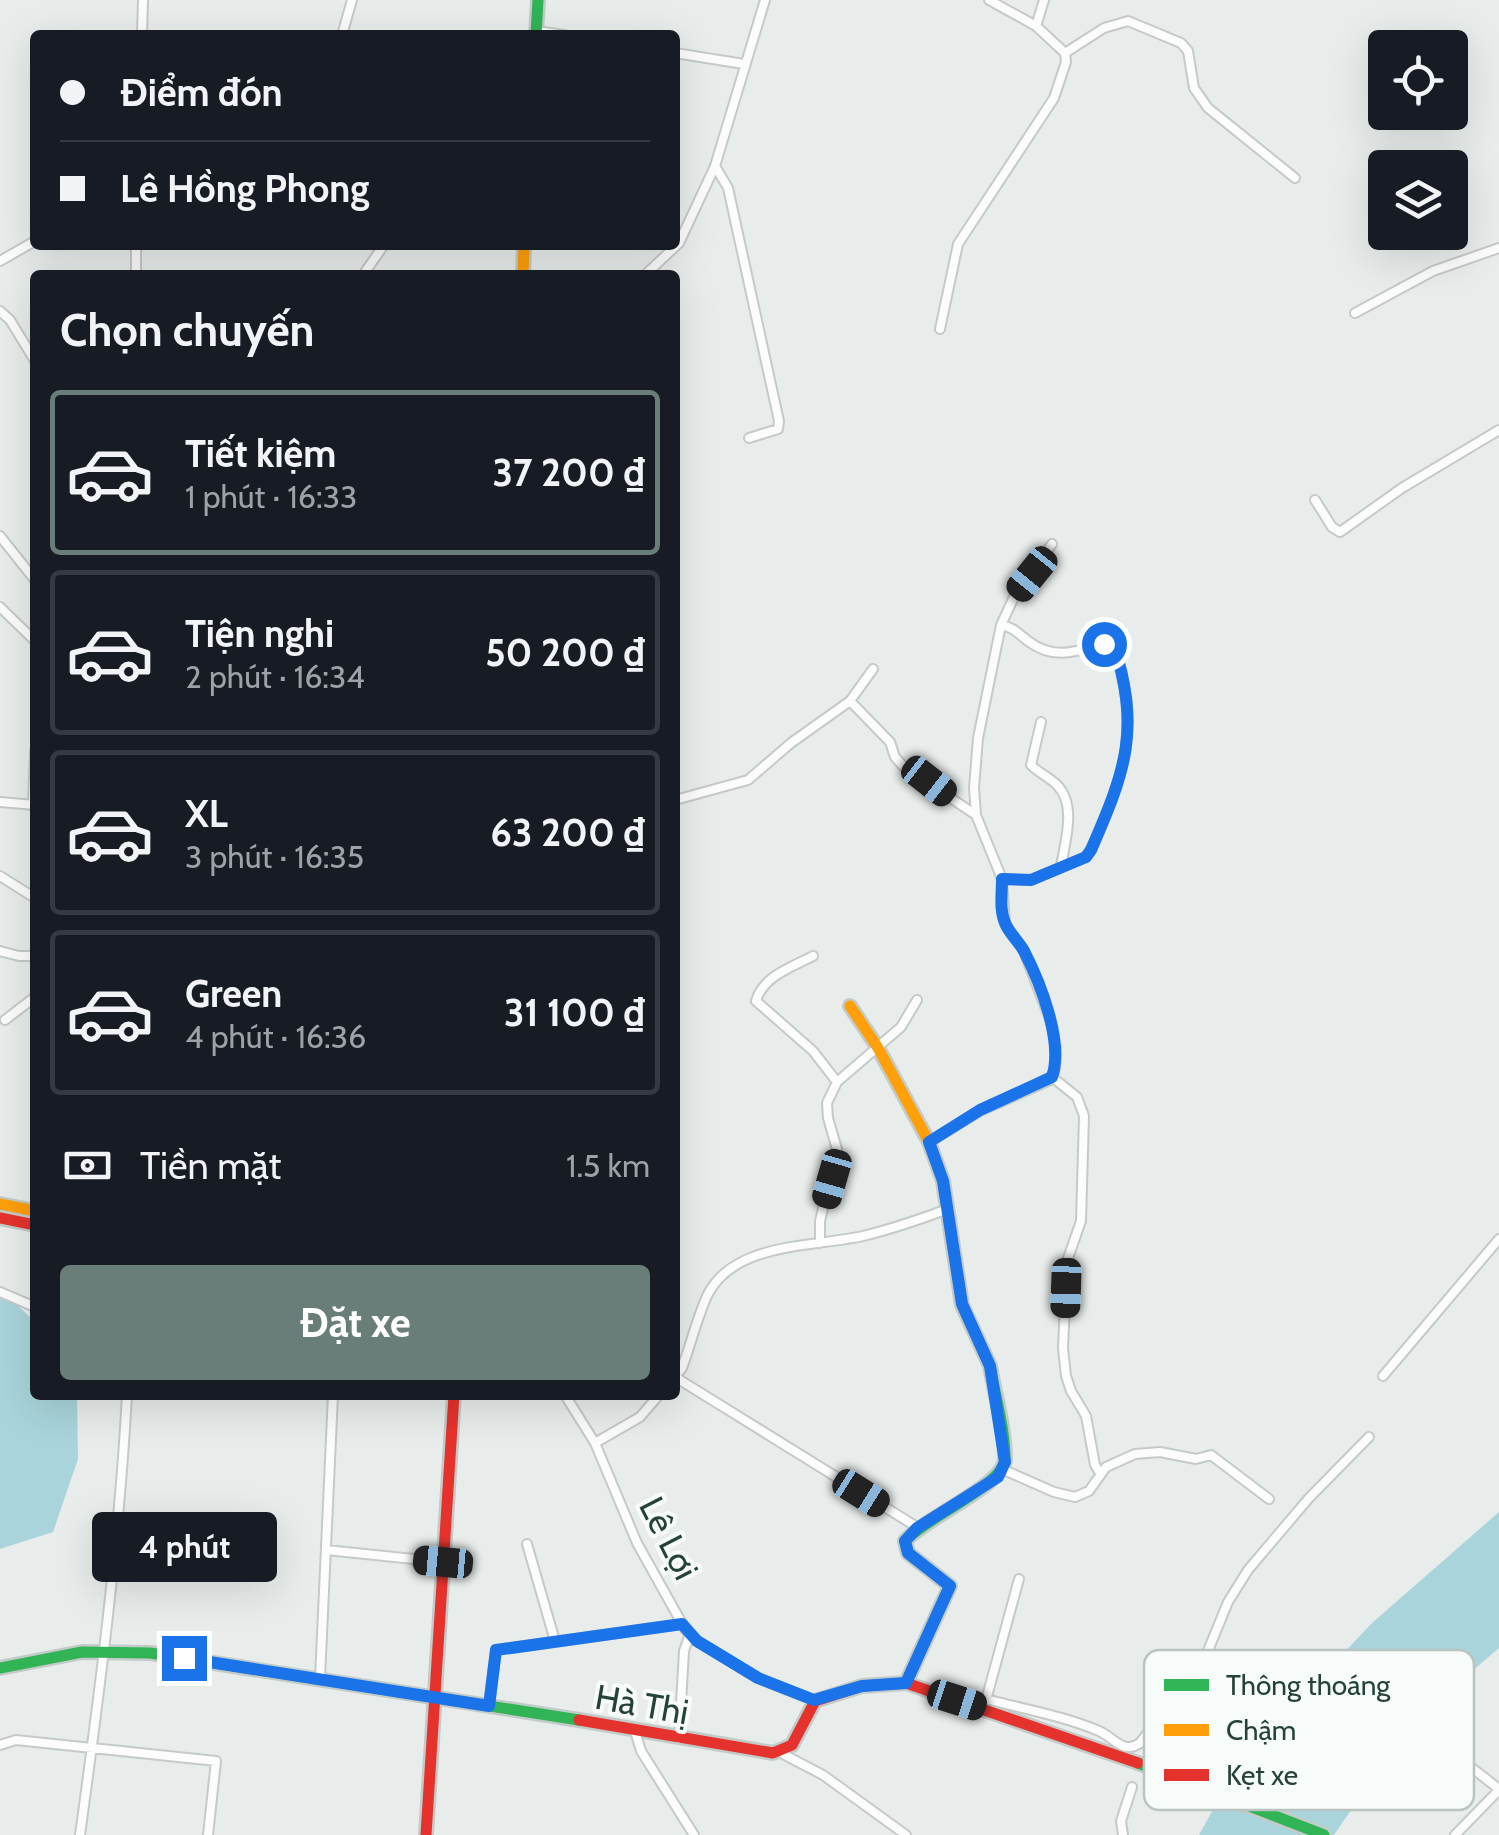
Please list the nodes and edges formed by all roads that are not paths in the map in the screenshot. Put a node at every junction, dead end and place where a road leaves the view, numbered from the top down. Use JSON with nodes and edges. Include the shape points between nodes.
{"nodes":[{"id":1,"x":143,"y":0,"type":"edge"},
{"id":2,"x":352,"y":0,"type":"edge"},
{"id":3,"x":538,"y":0,"type":"edge"},
{"id":4,"x":764,"y":0,"type":"edge"},
{"id":5,"x":989,"y":0,"type":"edge"},
{"id":6,"x":1044,"y":0,"type":"edge"},
{"id":7,"x":1036,"y":26,"type":"junction"},
{"id":8,"x":142,"y":30,"type":"edge"},
{"id":9,"x":343,"y":30,"type":"edge"},
{"id":10,"x":536,"y":30,"type":"edge"},
{"id":11,"x":680,"y":53,"type":"edge"},
{"id":12,"x":1065,"y":53,"type":"junction"},
{"id":13,"x":744,"y":64,"type":"junction"},
{"id":14,"x":714,"y":166,"type":"junction"},
{"id":15,"x":1294,"y":178,"type":"dead end"},
{"id":16,"x":680,"y":241,"type":"edge"},
{"id":17,"x":30,"y":244,"type":"edge"},
{"id":18,"x":1499,"y":248,"type":"edge"},
{"id":19,"x":672,"y":250,"type":"edge"},
{"id":20,"x":0,"y":261,"type":"edge"},
{"id":21,"x":650,"y":270,"type":"edge"},
{"id":22,"x":0,"y":311,"type":"edge"},
{"id":23,"x":1355,"y":313,"type":"dead end"},
{"id":24,"x":940,"y":328,"type":"dead end"},
{"id":25,"x":30,"y":352,"type":"edge"},
{"id":26,"x":1499,"y":430,"type":"edge"},
{"id":27,"x":749,"y":438,"type":"dead end"},
{"id":28,"x":1315,"y":500,"type":"dead end"},
{"id":29,"x":0,"y":536,"type":"edge"},
{"id":30,"x":1052,"y":544,"type":"dead end"},
{"id":31,"x":30,"y":574,"type":"edge"},
{"id":32,"x":0,"y":607,"type":"edge"},
{"id":33,"x":1001,"y":625,"type":"junction"},
{"id":34,"x":30,"y":636,"type":"edge"},
{"id":35,"x":873,"y":669,"type":"dead end"},
{"id":36,"x":850,"y":701,"type":"junction"},
{"id":37,"x":1041,"y":722,"type":"dead end"},
{"id":38,"x":680,"y":799,"type":"edge"},
{"id":39,"x":0,"y":802,"type":"edge"},
{"id":40,"x":30,"y":804,"type":"edge"},
{"id":41,"x":976,"y":816,"type":"junction"},
{"id":42,"x":1061,"y":866,"type":"junction"},
{"id":43,"x":0,"y":876,"type":"edge"},
{"id":44,"x":1002,"y":879,"type":"junction"},
{"id":45,"x":30,"y":895,"type":"edge"},
{"id":46,"x":0,"y":952,"type":"edge"},
{"id":47,"x":30,"y":956,"type":"edge"},
{"id":48,"x":813,"y":956,"type":"dead end"},
{"id":49,"x":917,"y":1000,"type":"dead end"},
{"id":50,"x":30,"y":1001,"type":"edge"},
{"id":51,"x":850,"y":1006,"type":"dead end"},
{"id":52,"x":5,"y":1020,"type":"dead end"},
{"id":53,"x":878,"y":1048,"type":"junction"},
{"id":54,"x":1052,"y":1077,"type":"junction"},
{"id":55,"x":837,"y":1082,"type":"junction"},
{"id":56,"x":929,"y":1142,"type":"junction"},
{"id":57,"x":0,"y":1204,"type":"edge"},
{"id":58,"x":30,"y":1210,"type":"edge"},
{"id":59,"x":945,"y":1210,"type":"junction"},
{"id":60,"x":0,"y":1218,"type":"edge"},
{"id":61,"x":30,"y":1224,"type":"edge"},
{"id":62,"x":1499,"y":1239,"type":"edge"},
{"id":63,"x":820,"y":1243,"type":"junction"},
{"id":64,"x":0,"y":1292,"type":"edge"},
{"id":65,"x":30,"y":1305,"type":"edge"},
{"id":66,"x":680,"y":1370,"type":"edge"},
{"id":67,"x":1382,"y":1376,"type":"dead end"},
{"id":68,"x":680,"y":1379,"type":"edge"},
{"id":69,"x":127,"y":1400,"type":"edge"},
{"id":70,"x":333,"y":1400,"type":"edge"},
{"id":71,"x":454,"y":1400,"type":"edge"},
{"id":72,"x":568,"y":1400,"type":"edge"},
{"id":73,"x":654,"y":1400,"type":"edge"},
{"id":74,"x":1368,"y":1437,"type":"dead end"},
{"id":75,"x":595,"y":1443,"type":"junction"},
{"id":76,"x":1004,"y":1470,"type":"junction"},
{"id":77,"x":1100,"y":1473,"type":"junction"},
{"id":78,"x":1269,"y":1499,"type":"dead end"},
{"id":79,"x":917,"y":1528,"type":"junction"},
{"id":80,"x":527,"y":1544,"type":"dead end"},
{"id":81,"x":326,"y":1550,"type":"junction"},
{"id":82,"x":443,"y":1562,"type":"junction"},
{"id":83,"x":1019,"y":1579,"type":"dead end"},
{"id":84,"x":682,"y":1624,"type":"junction"},
{"id":85,"x":690,"y":1634,"type":"junction"},
{"id":86,"x":555,"y":1642,"type":"junction"},
{"id":87,"x":1208,"y":1650,"type":"edge"},
{"id":88,"x":105,"y":1653,"type":"junction"},
{"id":89,"x":0,"y":1668,"type":"edge"},
{"id":90,"x":320,"y":1678,"type":"junction"},
{"id":91,"x":906,"y":1683,"type":"junction"},
{"id":92,"x":432,"y":1696,"type":"junction"},
{"id":93,"x":814,"y":1700,"type":"junction"},
{"id":94,"x":984,"y":1704,"type":"junction"},
{"id":95,"x":489,"y":1706,"type":"junction"},
{"id":96,"x":635,"y":1732,"type":"junction"},
{"id":97,"x":1144,"y":1738,"type":"edge"},
{"id":98,"x":679,"y":1739,"type":"junction"},
{"id":99,"x":0,"y":1745,"type":"edge"},
{"id":100,"x":92,"y":1747,"type":"junction"},
{"id":101,"x":779,"y":1752,"type":"junction"},
{"id":102,"x":1144,"y":1765,"type":"edge"},
{"id":103,"x":1474,"y":1771,"type":"edge"},
{"id":104,"x":1132,"y":1787,"type":"dead end"},
{"id":105,"x":1499,"y":1790,"type":"edge"},
{"id":106,"x":1259,"y":1810,"type":"edge"},
{"id":107,"x":80,"y":1835,"type":"edge"},
{"id":108,"x":208,"y":1835,"type":"edge"},
{"id":109,"x":426,"y":1835,"type":"edge"},
{"id":110,"x":694,"y":1835,"type":"edge"},
{"id":111,"x":906,"y":1835,"type":"edge"},
{"id":112,"x":1122,"y":1835,"type":"edge"},
{"id":113,"x":1324,"y":1835,"type":"edge"},
{"id":114,"x":1454,"y":1835,"type":"edge"}],
"edges":[{"from":1,"to":8,"type":"street"},
{"from":2,"to":9,"type":"street"},
{"from":3,"to":10,"type":"main road"},
{"from":4,"to":13,"type":"street"},
{"from":5,"to":7,"type":"street"},
{"from":6,"to":7,"type":"street"},
{"from":7,"to":12,"type":"street"},
{"from":11,"to":13,"type":"street"},
{"from":12,"to":15,"type":"street","via":[[1128,21],[1181,43],[1194,88],[1208,108]]},
{"from":12,"to":24,"type":"street","via":[[1054,98],[958,244]]},
{"from":13,"to":14,"type":"street"},
{"from":14,"to":16,"type":"street"},
{"from":14,"to":27,"type":"street","via":[[728,188],[779,420],[774,433]]},
{"from":17,"to":20,"type":"street"},
{"from":18,"to":23,"type":"street","via":[[1433,271]]},
{"from":19,"to":21,"type":"street"},
{"from":22,"to":25,"type":"street"},
{"from":26,"to":28,"type":"street","via":[[1340,532]]},
{"from":29,"to":31,"type":"street"},
{"from":30,"to":33,"type":"street"},
{"from":32,"to":34,"type":"street"},
{"from":33,"to":41,"type":"street","via":[[978,738]]},
{"from":33,"to":42,"type":"street","via":[[1050,653],[1113,642],[1122,670],[1128,752],[1091,850]]},
{"from":35,"to":36,"type":"street"},
{"from":36,"to":38,"type":"street","via":[[748,780]]},
{"from":36,"to":41,"type":"street","via":[[890,742],[903,766]]},
{"from":37,"to":42,"type":"street","via":[[1031,765],[1066,801]]},
{"from":39,"to":40,"type":"street"},
{"from":41,"to":44,"type":"street"},
{"from":42,"to":44,"type":"street","via":[[1031,880]]},
{"from":43,"to":45,"type":"street"},
{"from":44,"to":54,"type":"street","via":[[1006,924],[1023,949],[1051,1022]]},
{"from":46,"to":47,"type":"street"},
{"from":48,"to":55,"type":"street","via":[[780,972],[756,1002],[814,1051]]},
{"from":49,"to":53,"type":"street"},
{"from":50,"to":52,"type":"street"},
{"from":51,"to":53,"type":"main road"},
{"from":53,"to":55,"type":"street"},
{"from":53,"to":56,"type":"main road"},
{"from":54,"to":56,"type":"street"},
{"from":54,"to":77,"type":"street","via":[[1076,1097],[1084,1116],[1082,1221],[1067,1260],[1064,1348],[1066,1376],[1086,1416]]},
{"from":55,"to":63,"type":"street","via":[[828,1102],[837,1149]]},
{"from":56,"to":59,"type":"main road"},
{"from":57,"to":58,"type":"main road"},
{"from":59,"to":63,"type":"street"},
{"from":59,"to":76,"type":"main road","via":[[965,1315],[990,1366]]},
{"from":60,"to":61,"type":"main road"},
{"from":62,"to":67,"type":"street"},
{"from":63,"to":66,"type":"street","via":[[761,1254],[729,1269],[709,1293]]},
{"from":64,"to":65,"type":"street"},
{"from":68,"to":79,"type":"street"},
{"from":69,"to":88,"type":"street"},
{"from":70,"to":81,"type":"street"},
{"from":71,"to":82,"type":"main road"},
{"from":72,"to":75,"type":"street","name":"Lê Lợi"},
{"from":73,"to":75,"type":"street"},
{"from":74,"to":87,"type":"street","via":[[1248,1570]]},
{"from":75,"to":84,"type":"street","name":"Lê Lợi","via":[[637,1543]]},
{"from":76,"to":77,"type":"street","via":[[1076,1497]]},
{"from":76,"to":79,"type":"main road"},
{"from":77,"to":78,"type":"street","via":[[1146,1452],[1196,1459],[1211,1454]]},
{"from":79,"to":91,"type":"main road","via":[[906,1550],[950,1586]]},
{"from":80,"to":86,"type":"street"},
{"from":81,"to":82,"type":"street"},
{"from":81,"to":90,"type":"street"},
{"from":82,"to":92,"type":"main road"},
{"from":83,"to":94,"type":"street"},
{"from":84,"to":85,"type":"street","name":"Lê Lợi"},
{"from":84,"to":86,"type":"street"},
{"from":85,"to":93,"type":"street","name":"Lê Lợi","via":[[758,1678]]},
{"from":85,"to":98,"type":"street"},
{"from":86,"to":95,"type":"street","via":[[496,1650]]},
{"from":88,"to":89,"type":"main road","name":"Hà Thị"},
{"from":88,"to":90,"type":"main road","name":"Hà Thị","via":[[150,1653]]},
{"from":88,"to":100,"type":"street"},
{"from":90,"to":92,"type":"main road","name":"Hà Thị"},
{"from":91,"to":93,"type":"main road","via":[[862,1686]]},
{"from":91,"to":94,"type":"main road"},
{"from":92,"to":95,"type":"main road","name":"Hà Thị"},
{"from":92,"to":109,"type":"main road"},
{"from":93,"to":101,"type":"main road","via":[[799,1736]]},
{"from":94,"to":97,"type":"street","via":[[1100,1731],[1124,1747]]},
{"from":94,"to":102,"type":"main road"},
{"from":95,"to":96,"type":"main road","name":"Hà Thị"},
{"from":96,"to":98,"type":"main road","name":"Hà Thị"},
{"from":96,"to":110,"type":"street","via":[[640,1752]]},
{"from":98,"to":101,"type":"main road","name":"Hà Thị"},
{"from":99,"to":100,"type":"street","via":[[16,1740]]},
{"from":100,"to":107,"type":"street"},
{"from":100,"to":108,"type":"street","via":[[216,1761]]},
{"from":101,"to":111,"type":"street"},
{"from":103,"to":105,"type":"street"},
{"from":104,"to":112,"type":"street"},
{"from":105,"to":114,"type":"street"},
{"from":106,"to":113,"type":"main road"}]}
